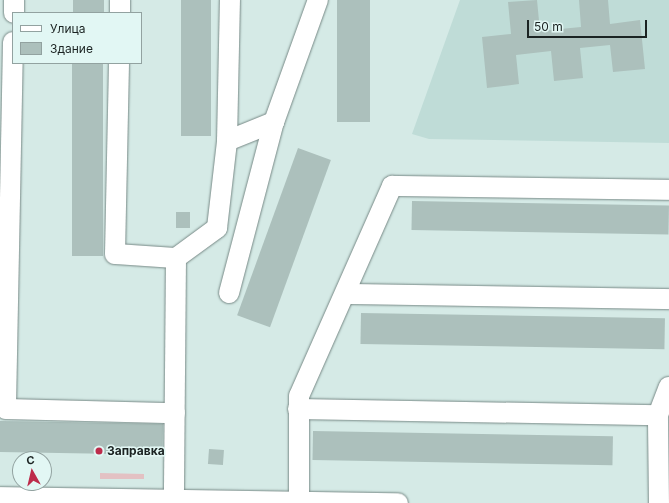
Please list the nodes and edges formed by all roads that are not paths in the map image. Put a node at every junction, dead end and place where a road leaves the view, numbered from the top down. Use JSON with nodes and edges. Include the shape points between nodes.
{"nodes":[{"id":1,"x":14,"y":0,"type":"edge"},
{"id":2,"x":120,"y":0,"type":"edge"},
{"id":3,"x":230,"y":0,"type":"edge"},
{"id":4,"x":318,"y":0,"type":"edge"},
{"id":5,"x":14,"y":12,"type":"edge"},
{"id":6,"x":120,"y":12,"type":"edge"},
{"id":7,"x":13,"y":64,"type":"edge"},
{"id":8,"x":119,"y":64,"type":"edge"},
{"id":9,"x":274,"y":122,"type":"junction"},
{"id":10,"x":227,"y":141,"type":"junction"},
{"id":11,"x":669,"y":190,"type":"edge"},
{"id":12,"x":176,"y":258,"type":"junction"},
{"id":13,"x":230,"y":293,"type":"dead end"},
{"id":14,"x":346,"y":294,"type":"junction"},
{"id":15,"x":669,"y":299,"type":"edge"},
{"id":16,"x":669,"y":387,"type":"edge"},
{"id":17,"x":298,"y":409,"type":"junction"},
{"id":18,"x":175,"y":413,"type":"junction"},
{"id":19,"x":658,"y":415,"type":"junction"},
{"id":20,"x":0,"y":497,"type":"edge"},
{"id":21,"x":174,"y":500,"type":"junction"},
{"id":22,"x":137,"y":501,"type":"edge"},
{"id":23,"x":256,"y":502,"type":"edge"},
{"id":24,"x":299,"y":502,"type":"junction"},
{"id":25,"x":398,"y":503,"type":"edge"},
{"id":26,"x":659,"y":503,"type":"edge"}],
"edges":[{"from":1,"to":5,"type":"street"},
{"from":2,"to":6,"type":"street"},
{"from":3,"to":10,"type":"street"},
{"from":4,"to":9,"type":"street"},
{"from":7,"to":18,"type":"street","via":[[6,409]]},
{"from":8,"to":12,"type":"street","via":[[115,254]]},
{"from":9,"to":10,"type":"street"},
{"from":9,"to":13,"type":"street"},
{"from":10,"to":12,"type":"street","via":[[217,228]]},
{"from":11,"to":14,"type":"street","via":[[392,186]]},
{"from":12,"to":18,"type":"street"},
{"from":14,"to":15,"type":"street"},
{"from":14,"to":17,"type":"street","via":[[300,396]]},
{"from":16,"to":19,"type":"street"},
{"from":17,"to":19,"type":"street"},
{"from":17,"to":24,"type":"street"},
{"from":18,"to":21,"type":"street"},
{"from":19,"to":26,"type":"street"},
{"from":20,"to":22,"type":"street"},
{"from":21,"to":22,"type":"street"},
{"from":21,"to":23,"type":"street"},
{"from":23,"to":24,"type":"street"},
{"from":24,"to":25,"type":"street"}]}
